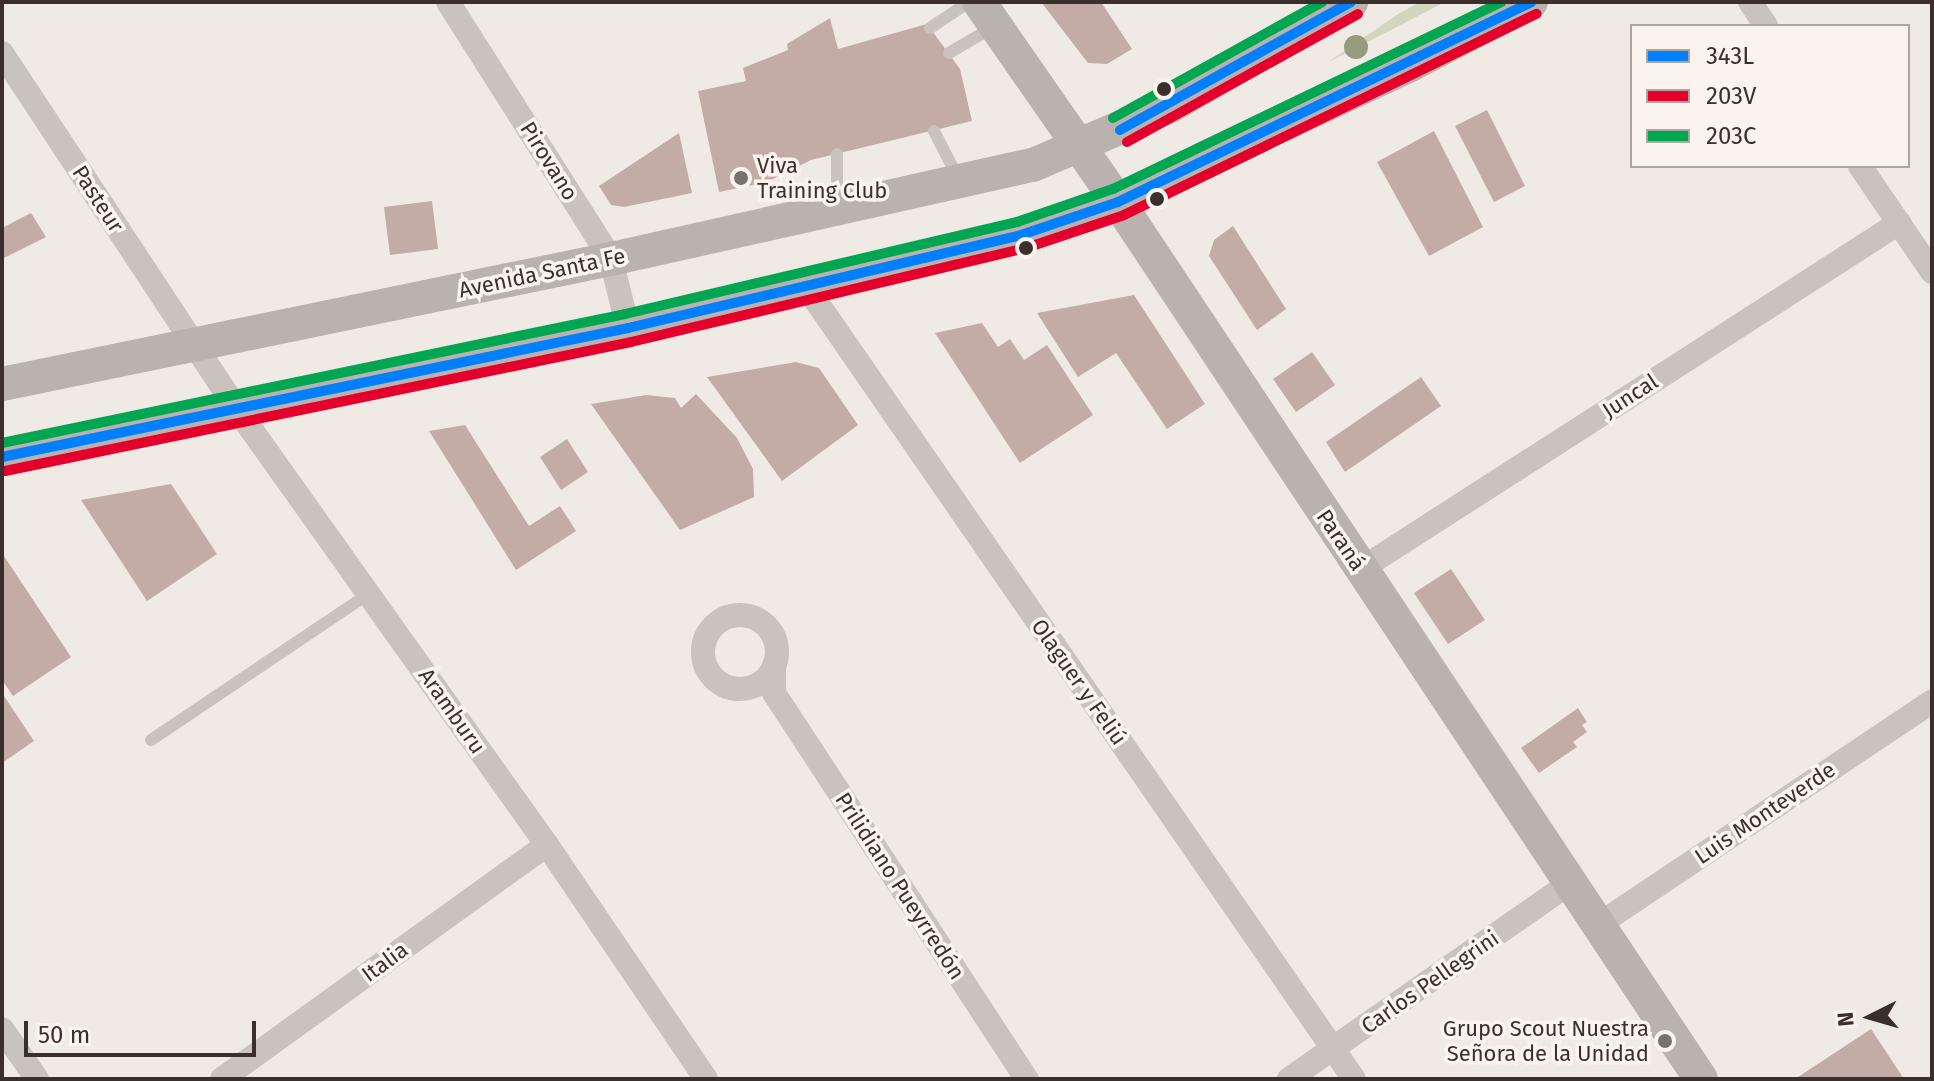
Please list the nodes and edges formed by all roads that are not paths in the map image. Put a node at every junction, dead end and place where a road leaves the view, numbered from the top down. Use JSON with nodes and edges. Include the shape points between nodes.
{"nodes":[{"id":1,"x":448,"y":2,"type":"edge"},
{"id":2,"x":969,"y":2,"type":"edge"},
{"id":3,"x":1351,"y":2,"type":"edge"},
{"id":4,"x":1531,"y":2,"type":"edge"},
{"id":5,"x":1750,"y":2,"type":"edge"},
{"id":6,"x":988,"y":13,"type":"edge"},
{"id":7,"x":1765,"y":24,"type":"edge"},
{"id":8,"x":930,"y":28,"type":"dead end"},
{"id":9,"x":2,"y":53,"type":"edge"},
{"id":10,"x":949,"y":53,"type":"dead end"},
{"id":11,"x":934,"y":131,"type":"dead end"},
{"id":12,"x":1079,"y":148,"type":"junction"},
{"id":13,"x":837,"y":154,"type":"dead end"},
{"id":14,"x":1861,"y":168,"type":"edge"},
{"id":15,"x":959,"y":180,"type":"junction"},
{"id":16,"x":1118,"y":202,"type":"junction"},
{"id":17,"x":837,"y":209,"type":"junction"},
{"id":18,"x":1899,"y":223,"type":"junction"},
{"id":19,"x":611,"y":259,"type":"junction"},
{"id":20,"x":1932,"y":272,"type":"edge"},
{"id":21,"x":805,"y":285,"type":"junction"},
{"id":22,"x":628,"y":328,"type":"junction"},
{"id":23,"x":195,"y":345,"type":"junction"},
{"id":24,"x":2,"y":384,"type":"edge"},
{"id":25,"x":236,"y":408,"type":"junction"},
{"id":26,"x":2,"y":457,"type":"edge"},
{"id":27,"x":1361,"y":569,"type":"junction"},
{"id":28,"x":368,"y":594,"type":"junction"},
{"id":29,"x":762,"y":690,"type":"junction"},
{"id":30,"x":1932,"y":701,"type":"edge"},
{"id":31,"x":151,"y":740,"type":"dead end"},
{"id":32,"x":547,"y":845,"type":"junction"},
{"id":33,"x":1570,"y":883,"type":"junction"},
{"id":34,"x":1598,"y":925,"type":"junction"},
{"id":35,"x":2,"y":1029,"type":"edge"},
{"id":36,"x":1334,"y":1050,"type":"junction"},
{"id":37,"x":37,"y":1079,"type":"edge"},
{"id":38,"x":222,"y":1079,"type":"edge"},
{"id":39,"x":706,"y":1079,"type":"edge"},
{"id":40,"x":1027,"y":1079,"type":"edge"},
{"id":41,"x":1289,"y":1079,"type":"edge"},
{"id":42,"x":1354,"y":1079,"type":"edge"},
{"id":43,"x":1701,"y":1079,"type":"edge"}],
"edges":[{"from":1,"to":19,"type":"street","name":"Pirovano"},
{"from":2,"to":8,"type":"lane"},
{"from":3,"to":12,"type":"main road","name":"Avenida Santa Fe","via":[[1172,105]]},
{"from":4,"to":16,"type":"main road"},
{"from":5,"to":7,"type":"street"},
{"from":6,"to":10,"type":"lane"},
{"from":6,"to":12,"type":"main road","name":"Paraná"},
{"from":9,"to":23,"type":"street","name":"Pasteur"},
{"from":11,"to":15,"type":"lane"},
{"from":12,"to":15,"type":"main road","name":"Avenida Santa Fe","via":[[1033,165]]},
{"from":12,"to":16,"type":"main road","name":"Paraná"},
{"from":13,"to":17,"type":"lane"},
{"from":14,"to":18,"type":"street"},
{"from":15,"to":17,"type":"main road","name":"Avenida Santa Fe"},
{"from":16,"to":21,"type":"main road","via":[[1021,235]]},
{"from":16,"to":27,"type":"main road","name":"Paraná"},
{"from":17,"to":19,"type":"main road","name":"Avenida Santa Fe"},
{"from":18,"to":20,"type":"street"},
{"from":18,"to":27,"type":"street","name":"Juncal"},
{"from":19,"to":22,"type":"street","name":"Pirovano"},
{"from":19,"to":23,"type":"main road","name":"Avenida Santa Fe"},
{"from":21,"to":22,"type":"main road"},
{"from":21,"to":36,"type":"street","name":"Olaguer y Feliú"},
{"from":22,"to":25,"type":"main road"},
{"from":23,"to":24,"type":"main road","name":"Avenida Santa Fe"},
{"from":23,"to":25,"type":"street","name":"Aramburu"},
{"from":25,"to":26,"type":"main road"},
{"from":25,"to":28,"type":"street","name":"Aramburu"},
{"from":27,"to":33,"type":"main road","name":"Paraná"},
{"from":28,"to":31,"type":"lane"},
{"from":28,"to":32,"type":"street","name":"Aramburu"},
{"from":29,"to":29,"type":"street","via":[[774,665],[775,641],[764,623],[734,615],[715,624],[704,641],[709,672],[724,686]]},
{"from":29,"to":40,"type":"street","name":"Prilidiano Pueyrredón"},
{"from":30,"to":34,"type":"street","name":"Luis Monteverde"},
{"from":32,"to":38,"type":"street","name":"Italia"},
{"from":32,"to":39,"type":"street","name":"Aramburu"},
{"from":33,"to":34,"type":"main road","name":"Paraná"},
{"from":33,"to":36,"type":"street","name":"Carlos Pellegrini"},
{"from":34,"to":43,"type":"main road","name":"Paraná"},
{"from":35,"to":37,"type":"street"},
{"from":36,"to":41,"type":"street","name":"Carlos Pellegrini"},
{"from":36,"to":42,"type":"street","name":"Olaguer y Feliú"}]}
